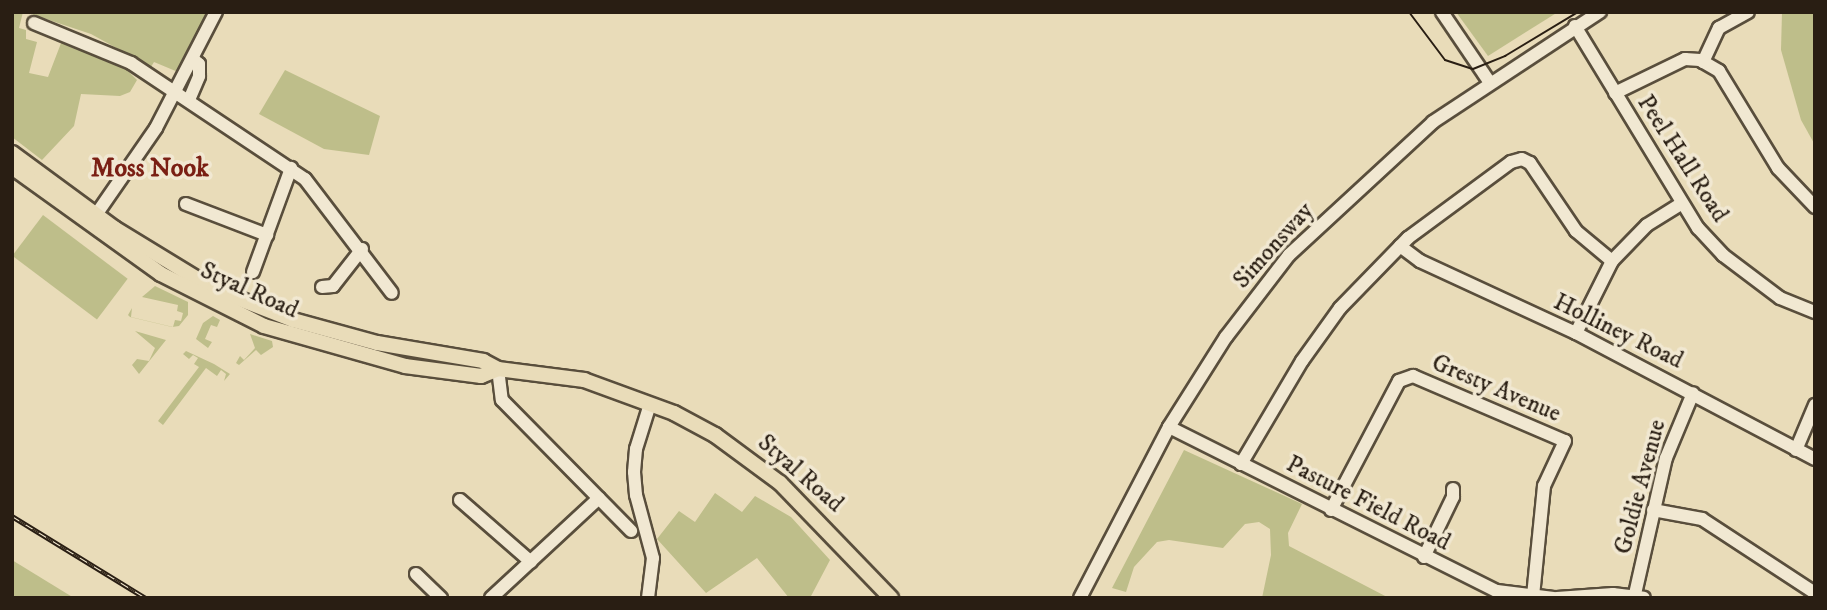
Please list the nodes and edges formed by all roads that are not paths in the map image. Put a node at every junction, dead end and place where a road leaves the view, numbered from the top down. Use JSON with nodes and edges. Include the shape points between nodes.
{"nodes":[{"id":1,"x":216,"y":12,"type":"edge"},
{"id":2,"x":1443,"y":12,"type":"edge"},
{"id":3,"x":1601,"y":12,"type":"edge"},
{"id":4,"x":1748,"y":12,"type":"edge"},
{"id":5,"x":34,"y":23,"type":"dead end"},
{"id":6,"x":1575,"y":26,"type":"junction"},
{"id":7,"x":193,"y":59,"type":"junction"},
{"id":8,"x":1703,"y":62,"type":"junction"},
{"id":9,"x":1490,"y":83,"type":"junction"},
{"id":10,"x":177,"y":92,"type":"junction"},
{"id":11,"x":1615,"y":93,"type":"junction"},
{"id":12,"x":189,"y":100,"type":"junction"},
{"id":13,"x":12,"y":153,"type":"edge"},
{"id":14,"x":12,"y":167,"type":"edge"},
{"id":15,"x":292,"y":168,"type":"junction"},
{"id":16,"x":186,"y":204,"type":"dead end"},
{"id":17,"x":1681,"y":204,"type":"junction"},
{"id":18,"x":1815,"y":207,"type":"edge"},
{"id":19,"x":93,"y":220,"type":"junction"},
{"id":20,"x":267,"y":235,"type":"junction"},
{"id":21,"x":1400,"y":246,"type":"junction"},
{"id":22,"x":362,"y":249,"type":"junction"},
{"id":23,"x":1612,"y":261,"type":"junction"},
{"id":24,"x":253,"y":272,"type":"dead end"},
{"id":25,"x":322,"y":287,"type":"dead end"},
{"id":26,"x":392,"y":293,"type":"dead end"},
{"id":27,"x":1815,"y":312,"type":"edge"},
{"id":28,"x":1576,"y":333,"type":"junction"},
{"id":29,"x":498,"y":369,"type":"junction"},
{"id":30,"x":1693,"y":393,"type":"junction"},
{"id":31,"x":650,"y":404,"type":"junction"},
{"id":32,"x":1815,"y":405,"type":"edge"},
{"id":33,"x":1170,"y":427,"type":"junction"},
{"id":34,"x":1796,"y":450,"type":"junction"},
{"id":35,"x":1815,"y":459,"type":"edge"},
{"id":36,"x":1241,"y":464,"type":"junction"},
{"id":37,"x":1453,"y":489,"type":"dead end"},
{"id":38,"x":599,"y":498,"type":"junction"},
{"id":39,"x":460,"y":499,"type":"dead end"},
{"id":40,"x":1331,"y":510,"type":"junction"},
{"id":41,"x":1653,"y":510,"type":"junction"},
{"id":42,"x":631,"y":531,"type":"dead end"},
{"id":43,"x":1424,"y":557,"type":"junction"},
{"id":44,"x":531,"y":562,"type":"junction"},
{"id":45,"x":416,"y":574,"type":"dead end"},
{"id":46,"x":1811,"y":594,"type":"edge"},
{"id":47,"x":1533,"y":596,"type":"edge"},
{"id":48,"x":1640,"y":596,"type":"edge"},
{"id":49,"x":441,"y":598,"type":"edge"},
{"id":50,"x":491,"y":598,"type":"edge"},
{"id":51,"x":648,"y":598,"type":"edge"},
{"id":52,"x":891,"y":598,"type":"edge"},
{"id":53,"x":1080,"y":598,"type":"edge"},
{"id":54,"x":1555,"y":598,"type":"edge"}],
"edges":[{"from":1,"to":7,"type":"street"},
{"from":2,"to":9,"type":"street"},
{"from":3,"to":6,"type":"street","name":"Simonsway"},
{"from":4,"to":8,"type":"street","via":[[1719,29]]},
{"from":5,"to":10,"type":"street","via":[[101,47]]},
{"from":6,"to":9,"type":"street","name":"Simonsway"},
{"from":6,"to":11,"type":"street","name":"Peel Hall Road"},
{"from":7,"to":10,"type":"street"},
{"from":7,"to":12,"type":"street","via":[[199,64],[199,76]]},
{"from":8,"to":11,"type":"street","via":[[1685,59]]},
{"from":8,"to":18,"type":"street","via":[[1719,71],[1778,168]]},
{"from":9,"to":33,"type":"street","name":"Simonsway","via":[[1405,146],[1289,255],[1226,337]]},
{"from":10,"to":12,"type":"street"},
{"from":10,"to":19,"type":"street"},
{"from":11,"to":17,"type":"street","name":"Peel Hall Road"},
{"from":12,"to":15,"type":"street"},
{"from":13,"to":19,"type":"main road","name":"Styal Road"},
{"from":14,"to":19,"type":"main road","name":"Styal Road"},
{"from":15,"to":20,"type":"street"},
{"from":15,"to":22,"type":"street","via":[[315,188]]},
{"from":16,"to":20,"type":"street"},
{"from":17,"to":23,"type":"street","via":[[1647,225]]},
{"from":17,"to":27,"type":"street","name":"Peel Hall Road","via":[[1723,254],[1780,298]]},
{"from":19,"to":29,"type":"main road","name":"Styal Road","via":[[194,279],[281,315],[377,343],[483,361]]},
{"from":20,"to":24,"type":"street"},
{"from":21,"to":23,"type":"street","via":[[1474,187],[1522,159],[1530,163],[1576,231]]},
{"from":21,"to":28,"type":"street","name":"Holliney Road","via":[[1420,261]]},
{"from":21,"to":36,"type":"street","via":[[1340,308],[1302,360]]},
{"from":22,"to":25,"type":"street","via":[[333,286]]},
{"from":22,"to":26,"type":"street"},
{"from":23,"to":28,"type":"street"},
{"from":28,"to":30,"type":"street","name":"Holliney Road"},
{"from":29,"to":31,"type":"main road","name":"Styal Road","via":[[584,380]]},
{"from":29,"to":38,"type":"street","via":[[502,400]]},
{"from":30,"to":34,"type":"street","name":"Holliney Road"},
{"from":30,"to":41,"type":"street","name":"Goldie Avenue","via":[[1676,426]]},
{"from":31,"to":51,"type":"street","via":[[634,472],[653,558]]},
{"from":31,"to":52,"type":"main road","name":"Styal Road","via":[[715,435],[780,483]]},
{"from":32,"to":34,"type":"street"},
{"from":33,"to":36,"type":"street","name":"Pasture Field Road"},
{"from":33,"to":53,"type":"street","name":"Simonsway"},
{"from":34,"to":35,"type":"street","name":"Holliney Road"},
{"from":36,"to":40,"type":"street","name":"Pasture Field Road"},
{"from":37,"to":43,"type":"street"},
{"from":38,"to":42,"type":"street"},
{"from":38,"to":44,"type":"street"},
{"from":39,"to":44,"type":"street"},
{"from":40,"to":43,"type":"street","name":"Pasture Field Road"},
{"from":40,"to":47,"type":"street","name":"Gresty Avenue","via":[[1399,381],[1413,376],[1565,441],[1544,486]]},
{"from":41,"to":46,"type":"street","via":[[1702,519]]},
{"from":41,"to":48,"type":"street","name":"Goldie Avenue"},
{"from":43,"to":47,"type":"street","name":"Pasture Field Road","via":[[1497,591]]},
{"from":44,"to":50,"type":"street"},
{"from":45,"to":49,"type":"street"},
{"from":47,"to":54,"type":"street","name":"Pasture Field Road"},
{"from":48,"to":54,"type":"street","name":"Pasture Field Road"}]}
